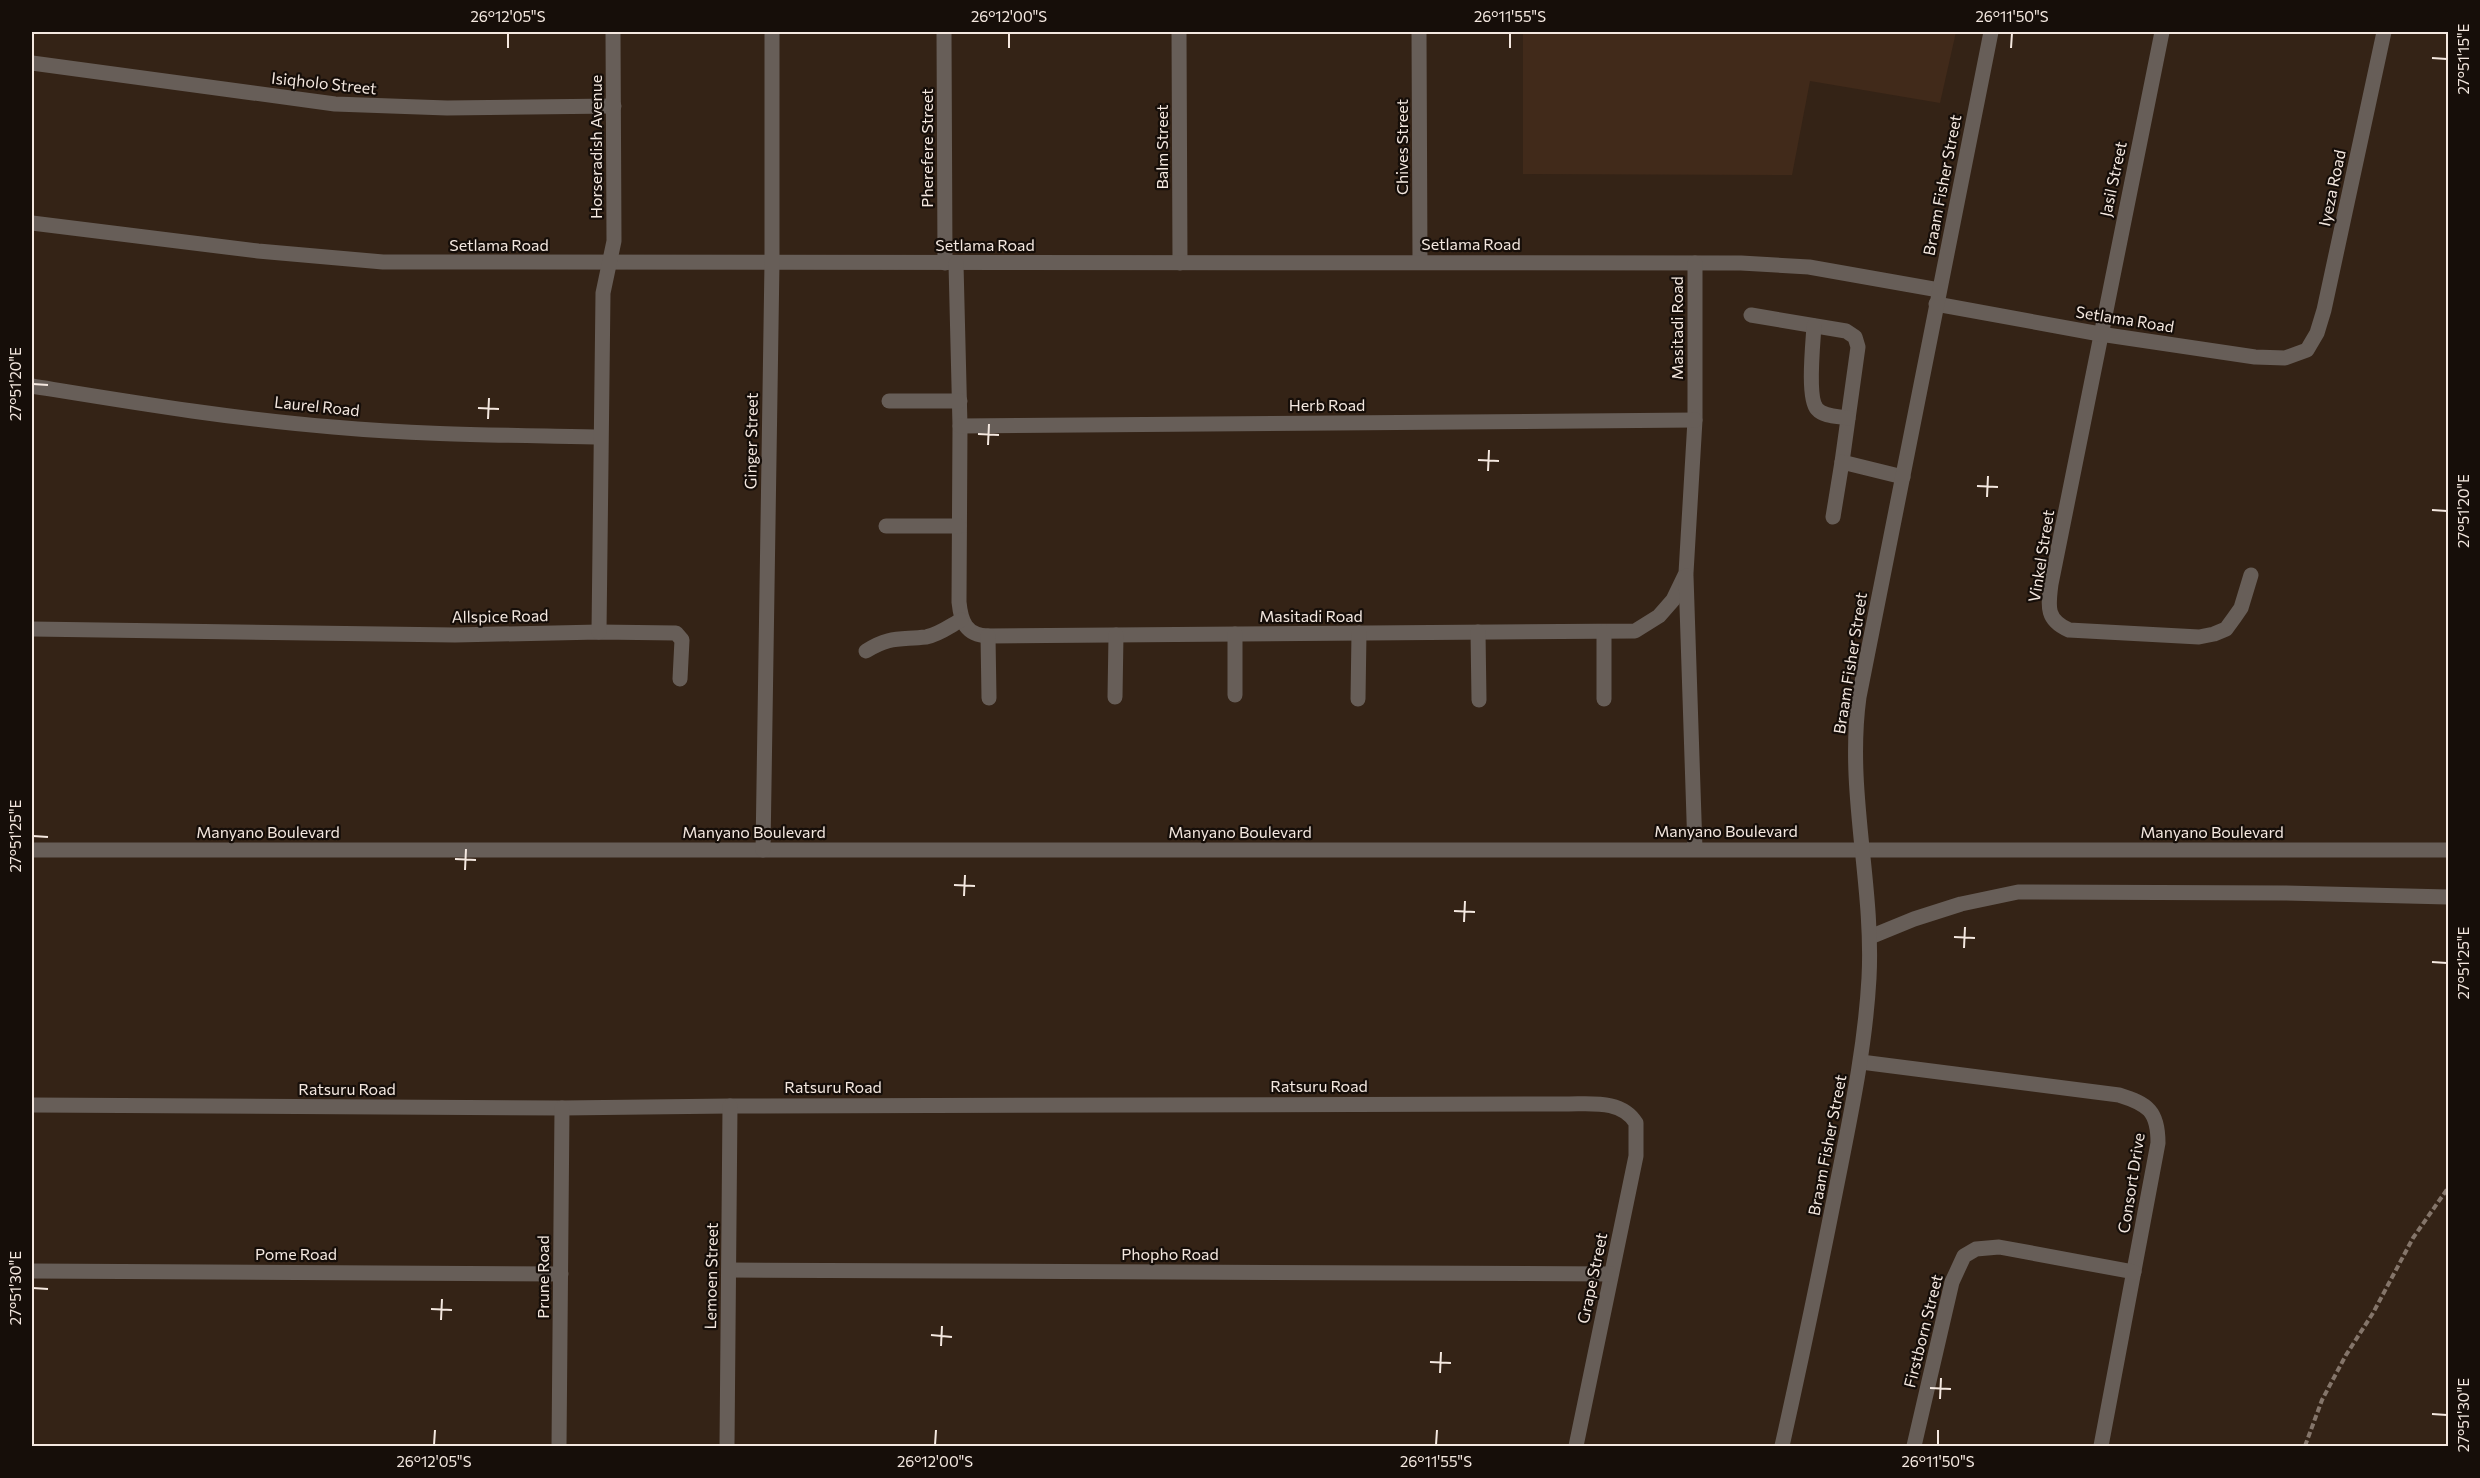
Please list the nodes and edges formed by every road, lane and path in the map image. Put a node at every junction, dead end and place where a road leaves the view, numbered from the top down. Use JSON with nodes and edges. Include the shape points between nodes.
{"nodes":[{"id":1,"x":613,"y":32,"type":"edge"},
{"id":2,"x":772,"y":32,"type":"edge"},
{"id":3,"x":944,"y":32,"type":"edge"},
{"id":4,"x":1179,"y":32,"type":"edge"},
{"id":5,"x":1419,"y":32,"type":"edge"},
{"id":6,"x":1991,"y":32,"type":"edge"},
{"id":7,"x":2162,"y":32,"type":"edge"},
{"id":8,"x":2384,"y":32,"type":"edge"},
{"id":9,"x":32,"y":63,"type":"edge"},
{"id":10,"x":614,"y":106,"type":"junction"},
{"id":11,"x":32,"y":223,"type":"edge"},
{"id":12,"x":609,"y":262,"type":"junction"},
{"id":13,"x":772,"y":262,"type":"junction"},
{"id":14,"x":1420,"y":262,"type":"junction"},
{"id":15,"x":1180,"y":263,"type":"junction"},
{"id":16,"x":1695,"y":263,"type":"junction"},
{"id":17,"x":951,"y":264,"type":"junction"},
{"id":18,"x":1938,"y":297,"type":"junction"},
{"id":19,"x":1751,"y":315,"type":"dead end"},
{"id":20,"x":1814,"y":326,"type":"junction"},
{"id":21,"x":2100,"y":334,"type":"junction"},
{"id":22,"x":2307,"y":350,"type":"joint"},
{"id":23,"x":32,"y":386,"type":"edge"},
{"id":24,"x":889,"y":401,"type":"dead end"},
{"id":25,"x":960,"y":401,"type":"junction"},
{"id":26,"x":1848,"y":418,"type":"junction"},
{"id":27,"x":1695,"y":420,"type":"junction"},
{"id":28,"x":960,"y":426,"type":"junction"},
{"id":29,"x":600,"y":437,"type":"junction"},
{"id":30,"x":1842,"y":462,"type":"junction"},
{"id":31,"x":1902,"y":477,"type":"junction"},
{"id":32,"x":1833,"y":517,"type":"dead end"},
{"id":33,"x":886,"y":526,"type":"dead end"},
{"id":34,"x":959,"y":526,"type":"junction"},
{"id":35,"x":1686,"y":573,"type":"junction"},
{"id":36,"x":2251,"y":575,"type":"dead end"},
{"id":37,"x":961,"y":620,"type":"junction"},
{"id":38,"x":32,"y":629,"type":"edge"},
{"id":39,"x":599,"y":632,"type":"junction"},
{"id":40,"x":1478,"y":632,"type":"junction"},
{"id":41,"x":1604,"y":632,"type":"junction"},
{"id":42,"x":1359,"y":633,"type":"junction"},
{"id":43,"x":1235,"y":634,"type":"junction"},
{"id":44,"x":1116,"y":635,"type":"junction"},
{"id":45,"x":988,"y":636,"type":"junction"},
{"id":46,"x":866,"y":651,"type":"dead end"},
{"id":47,"x":680,"y":678,"type":"dead end"},
{"id":48,"x":1235,"y":695,"type":"dead end"},
{"id":49,"x":1115,"y":697,"type":"dead end"},
{"id":50,"x":989,"y":698,"type":"dead end"},
{"id":51,"x":1358,"y":699,"type":"dead end"},
{"id":52,"x":1604,"y":699,"type":"dead end"},
{"id":53,"x":1479,"y":700,"type":"dead end"},
{"id":54,"x":1695,"y":849,"type":"junction"},
{"id":55,"x":32,"y":850,"type":"edge"},
{"id":56,"x":763,"y":850,"type":"junction"},
{"id":57,"x":1862,"y":850,"type":"junction"},
{"id":58,"x":2448,"y":850,"type":"edge"},
{"id":59,"x":2448,"y":897,"type":"edge"},
{"id":60,"x":1870,"y":937,"type":"junction"},
{"id":61,"x":1861,"y":1062,"type":"junction"},
{"id":62,"x":32,"y":1105,"type":"edge"},
{"id":63,"x":730,"y":1106,"type":"junction"},
{"id":64,"x":562,"y":1108,"type":"junction"},
{"id":65,"x":1632,"y":1117,"type":"joint"},
{"id":66,"x":2448,"y":1188,"type":"edge"},
{"id":67,"x":729,"y":1270,"type":"junction"},
{"id":68,"x":32,"y":1271,"type":"edge"},
{"id":69,"x":2134,"y":1272,"type":"junction"},
{"id":70,"x":561,"y":1274,"type":"junction"},
{"id":71,"x":1611,"y":1274,"type":"junction"},
{"id":72,"x":559,"y":1446,"type":"edge"},
{"id":73,"x":727,"y":1446,"type":"edge"},
{"id":74,"x":1576,"y":1446,"type":"edge"},
{"id":75,"x":1782,"y":1446,"type":"edge"},
{"id":76,"x":1914,"y":1446,"type":"edge"},
{"id":77,"x":2101,"y":1446,"type":"edge"},
{"id":78,"x":2305,"y":1446,"type":"edge"}],
"edges":[{"from":1,"to":10,"type":"street","name":"Horseradish Avenue"},
{"from":2,"to":13,"type":"street","name":"Ginger Street"},
{"from":3,"to":17,"type":"street","name":"Pherefere Street"},
{"from":4,"to":15,"type":"street","name":"Balm Street"},
{"from":5,"to":14,"type":"street","name":"Chives Street"},
{"from":6,"to":18,"type":"street","name":"Braam Fisher Street"},
{"from":7,"to":21,"type":"street","name":"Jasil Street"},
{"from":8,"to":22,"type":"street","name":"Iyeza Road","via":[[2324,310]]},
{"from":9,"to":10,"type":"street","name":"Isiqholo Street","via":[[346,104],[447,108]]},
{"from":10,"to":12,"type":"street","name":"Horseradish Avenue","via":[[614,241]]},
{"from":11,"to":12,"type":"street","name":"Setlama Road","via":[[342,260]]},
{"from":12,"to":13,"type":"street","name":"Setlama Road"},
{"from":12,"to":29,"type":"street","via":[[603,293]]},
{"from":13,"to":17,"type":"street","name":"Setlama Road"},
{"from":13,"to":56,"type":"street","name":"Ginger Street"},
{"from":14,"to":15,"type":"street","name":"Setlama Road"},
{"from":14,"to":16,"type":"street","name":"Setlama Road"},
{"from":15,"to":17,"type":"street","name":"Setlama Road"},
{"from":16,"to":18,"type":"street","name":"Setlama Road","via":[[1809,267]]},
{"from":16,"to":27,"type":"street","name":"Masitadi Road"},
{"from":17,"to":25,"type":"street"},
{"from":18,"to":21,"type":"street","name":"Setlama Road"},
{"from":18,"to":31,"type":"street","name":"Braam Fisher Street"},
{"from":19,"to":20,"type":"street"},
{"from":20,"to":26,"type":"street","via":[[1815,408],[1823,414]]},
{"from":20,"to":26,"type":"street","via":[[1855,337],[1858,347]]},
{"from":21,"to":22,"type":"street","name":"Setlama Road","via":[[2270,358],[2285,358]]},
{"from":21,"to":36,"type":"street","name":"Vinkel Street","via":[[2051,584],[2051,616],[2057,625],[2069,630],[2199,637],[2226,629],[2241,608]]},
{"from":23,"to":29,"type":"street","name":"Laurel Road","via":[[332,427]]},
{"from":24,"to":25,"type":"street"},
{"from":25,"to":28,"type":"street"},
{"from":26,"to":30,"type":"street"},
{"from":27,"to":28,"type":"street","name":"Herb Road"},
{"from":27,"to":35,"type":"street","name":"Masitadi Road"},
{"from":28,"to":34,"type":"street"},
{"from":29,"to":39,"type":"street"},
{"from":30,"to":31,"type":"street"},
{"from":30,"to":32,"type":"street"},
{"from":31,"to":57,"type":"street","name":"Braam Fisher Street","via":[[1855,726],[1855,785]]},
{"from":33,"to":34,"type":"street"},
{"from":34,"to":37,"type":"street"},
{"from":35,"to":41,"type":"street","name":"Masitadi Road","via":[[1673,600],[1659,616],[1635,631]]},
{"from":35,"to":54,"type":"street"},
{"from":37,"to":45,"type":"street","name":"Masitadi Road","via":[[972,632]]},
{"from":37,"to":46,"type":"street","via":[[927,637],[880,642]]},
{"from":38,"to":39,"type":"street","name":"Allspice Road","via":[[455,635]]},
{"from":39,"to":47,"type":"street","name":"Allspice Road","via":[[676,633],[682,640]]},
{"from":40,"to":41,"type":"street","name":"Masitadi Road"},
{"from":40,"to":42,"type":"street","name":"Masitadi Road"},
{"from":40,"to":53,"type":"street"},
{"from":41,"to":52,"type":"street"},
{"from":42,"to":43,"type":"street","name":"Masitadi Road"},
{"from":42,"to":51,"type":"street"},
{"from":43,"to":44,"type":"street","name":"Masitadi Road"},
{"from":43,"to":48,"type":"street"},
{"from":44,"to":45,"type":"street","name":"Masitadi Road"},
{"from":44,"to":49,"type":"street"},
{"from":45,"to":50,"type":"street"},
{"from":54,"to":56,"type":"street","name":"Manyano Boulevard"},
{"from":54,"to":57,"type":"street","name":"Manyano Boulevard"},
{"from":55,"to":56,"type":"street","name":"Manyano Boulevard"},
{"from":57,"to":58,"type":"street","name":"Manyano Boulevard"},
{"from":57,"to":60,"type":"street","name":"Braam Fisher Street"},
{"from":59,"to":60,"type":"street","via":[[2018,892],[1961,904]]},
{"from":60,"to":61,"type":"street","name":"Braam Fisher Street"},
{"from":61,"to":69,"type":"street","name":"Consort Drive","via":[[2119,1095],[2146,1106],[2158,1127],[2158,1143]]},
{"from":61,"to":75,"type":"street","name":"Braam Fisher Street"},
{"from":62,"to":64,"type":"street","name":"Ratsuru Road"},
{"from":63,"to":64,"type":"street","name":"Ratsuru Road"},
{"from":63,"to":65,"type":"street","name":"Ratsuru Road","via":[[1569,1104],[1615,1107]]},
{"from":63,"to":67,"type":"street","name":"Lemoen Street"},
{"from":64,"to":70,"type":"street","name":"Prune Road"},
{"from":65,"to":71,"type":"street","name":"Grape Street","via":[[1637,1132],[1636,1156]]},
{"from":66,"to":78,"type":"path","via":[[2346,1355],[2322,1400]]},
{"from":67,"to":71,"type":"street","name":"Phopho Road"},
{"from":67,"to":73,"type":"street","name":"Lemoen Street"},
{"from":68,"to":70,"type":"street","name":"Pome Road"},
{"from":69,"to":76,"type":"street","name":"Firstborn Street","via":[[1999,1247],[1976,1249],[1965,1256],[1952,1282]]},
{"from":69,"to":77,"type":"street","name":"Consort Drive"},
{"from":70,"to":72,"type":"street","name":"Prune Road"},
{"from":71,"to":74,"type":"street","name":"Grape Street"}]}
